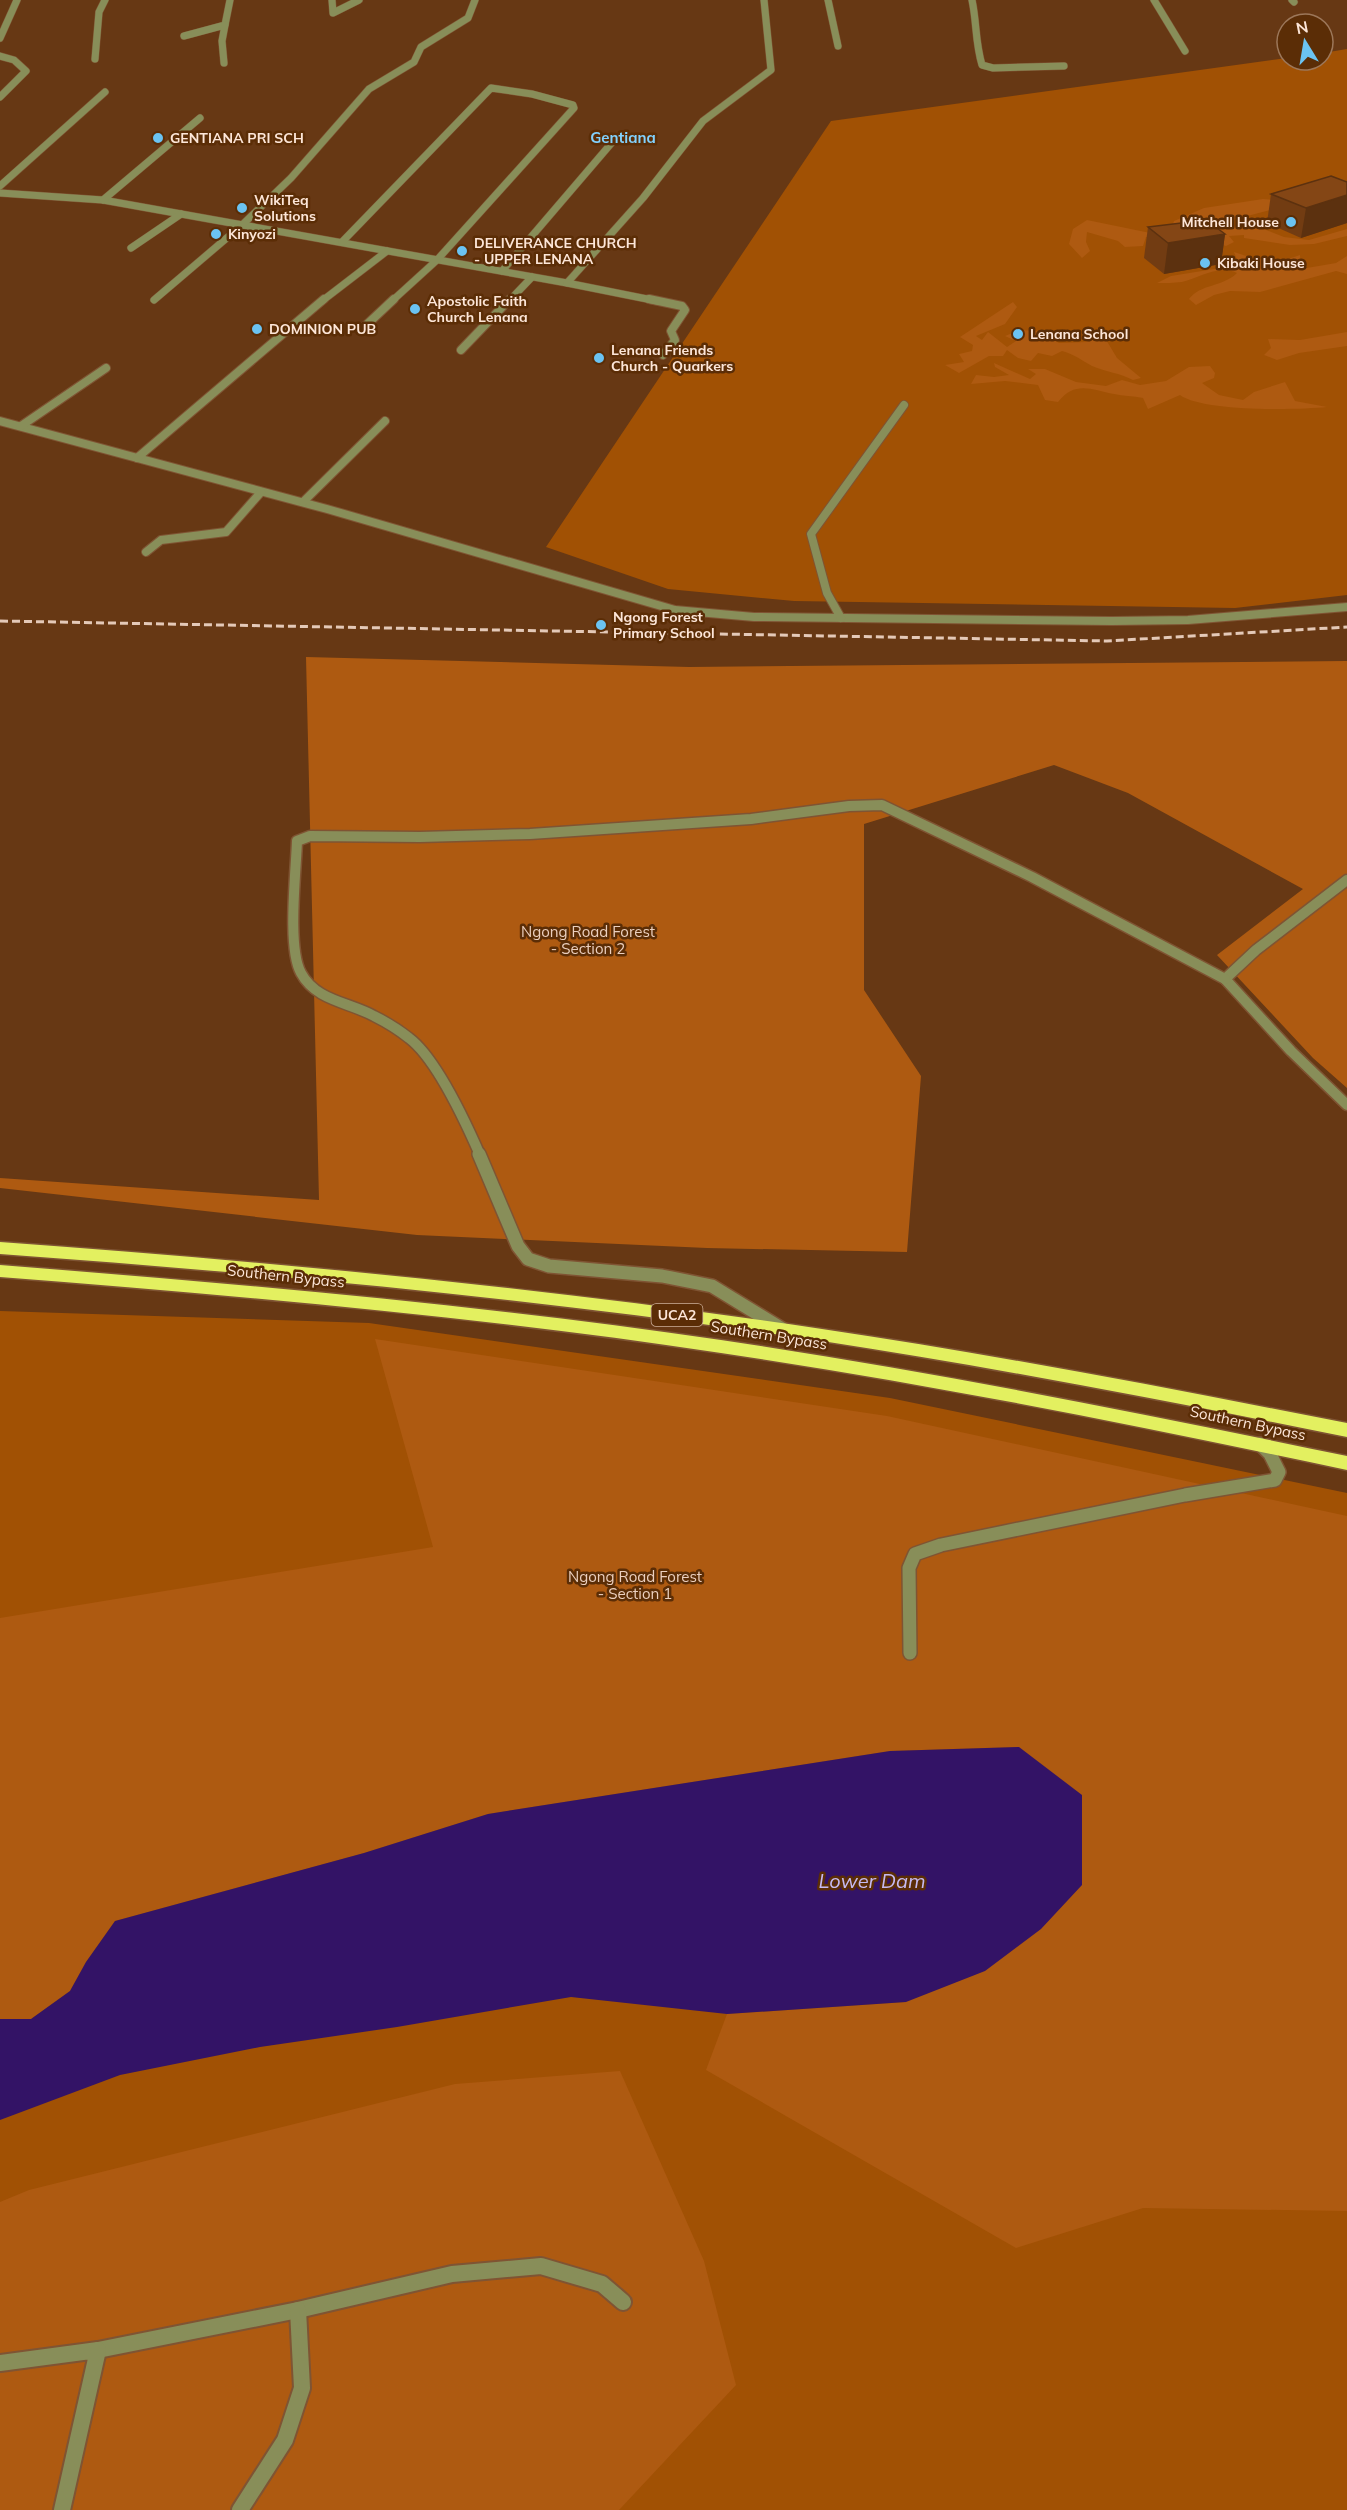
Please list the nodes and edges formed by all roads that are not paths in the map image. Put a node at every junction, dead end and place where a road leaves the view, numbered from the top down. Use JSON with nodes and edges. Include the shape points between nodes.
{"nodes":[{"id":1,"x":17,"y":0,"type":"edge"},
{"id":2,"x":105,"y":0,"type":"edge"},
{"id":3,"x":230,"y":0,"type":"edge"},
{"id":4,"x":332,"y":0,"type":"edge"},
{"id":5,"x":359,"y":0,"type":"edge"},
{"id":6,"x":475,"y":0,"type":"edge"},
{"id":7,"x":764,"y":0,"type":"edge"},
{"id":8,"x":828,"y":0,"type":"edge"},
{"id":9,"x":972,"y":0,"type":"edge"},
{"id":10,"x":1154,"y":0,"type":"edge"},
{"id":11,"x":225,"y":25,"type":"junction"},
{"id":12,"x":184,"y":36,"type":"dead end"},
{"id":13,"x":0,"y":38,"type":"edge"},
{"id":14,"x":838,"y":46,"type":"dead end"},
{"id":15,"x":1185,"y":51,"type":"dead end"},
{"id":16,"x":0,"y":56,"type":"edge"},
{"id":17,"x":95,"y":58,"type":"dead end"},
{"id":18,"x":224,"y":63,"type":"dead end"},
{"id":19,"x":1064,"y":66,"type":"dead end"},
{"id":20,"x":105,"y":92,"type":"dead end"},
{"id":21,"x":0,"y":97,"type":"edge"},
{"id":22,"x":200,"y":118,"type":"dead end"},
{"id":23,"x":615,"y":139,"type":"dead end"},
{"id":24,"x":0,"y":186,"type":"edge"},
{"id":25,"x":0,"y":193,"type":"edge"},
{"id":26,"x":103,"y":200,"type":"junction"},
{"id":27,"x":182,"y":214,"type":"junction"},
{"id":28,"x":242,"y":225,"type":"junction"},
{"id":29,"x":342,"y":242,"type":"junction"},
{"id":30,"x":131,"y":248,"type":"dead end"},
{"id":31,"x":387,"y":251,"type":"junction"},
{"id":32,"x":437,"y":260,"type":"junction"},
{"id":33,"x":501,"y":271,"type":"junction"},
{"id":34,"x":532,"y":277,"type":"junction"},
{"id":35,"x":567,"y":283,"type":"junction"},
{"id":36,"x":154,"y":300,"type":"dead end"},
{"id":37,"x":360,"y":330,"type":"dead end"},
{"id":38,"x":461,"y":350,"type":"dead end"},
{"id":39,"x":663,"y":355,"type":"dead end"},
{"id":40,"x":106,"y":368,"type":"dead end"},
{"id":41,"x":904,"y":405,"type":"dead end"},
{"id":42,"x":0,"y":421,"type":"edge"},
{"id":43,"x":385,"y":421,"type":"dead end"},
{"id":44,"x":21,"y":426,"type":"junction"},
{"id":45,"x":137,"y":458,"type":"junction"},
{"id":46,"x":261,"y":492,"type":"junction"},
{"id":47,"x":303,"y":502,"type":"junction"},
{"id":48,"x":146,"y":552,"type":"dead end"},
{"id":49,"x":1347,"y":607,"type":"edge"},
{"id":50,"x":841,"y":618,"type":"junction"},
{"id":51,"x":1347,"y":880,"type":"edge"},
{"id":52,"x":1225,"y":979,"type":"junction"},
{"id":53,"x":1347,"y":1105,"type":"edge"},
{"id":54,"x":0,"y":1248,"type":"edge"},
{"id":55,"x":0,"y":1271,"type":"edge"},
{"id":56,"x":784,"y":1330,"type":"junction"},
{"id":57,"x":1347,"y":1431,"type":"edge"},
{"id":58,"x":1260,"y":1444,"type":"junction"},
{"id":59,"x":1345,"y":1463,"type":"edge"},
{"id":60,"x":910,"y":1653,"type":"dead end"},
{"id":61,"x":623,"y":2302,"type":"dead end"},
{"id":62,"x":298,"y":2310,"type":"junction"},
{"id":63,"x":98,"y":2350,"type":"junction"},
{"id":64,"x":0,"y":2363,"type":"edge"},
{"id":65,"x":62,"y":2510,"type":"edge"},
{"id":66,"x":240,"y":2510,"type":"edge"}],
"edges":[{"from":1,"to":13,"type":"street"},
{"from":2,"to":17,"type":"street","via":[[99,12]]},
{"from":3,"to":11,"type":"street"},
{"from":4,"to":5,"type":"street","via":[[333,13]]},
{"from":6,"to":28,"type":"street","via":[[470,16],[422,46],[410,65],[369,89],[291,178]]},
{"from":7,"to":35,"type":"street","via":[[771,70],[703,121],[644,198]]},
{"from":8,"to":14,"type":"street"},
{"from":9,"to":19,"type":"street","via":[[977,23],[975,41],[982,65]]},
{"from":10,"to":15,"type":"street"},
{"from":11,"to":12,"type":"street"},
{"from":11,"to":18,"type":"street"},
{"from":16,"to":21,"type":"street","via":[[14,60],[26,71]]},
{"from":20,"to":24,"type":"street"},
{"from":22,"to":26,"type":"street"},
{"from":23,"to":33,"type":"street"},
{"from":25,"to":26,"type":"street"},
{"from":26,"to":27,"type":"street"},
{"from":27,"to":28,"type":"street"},
{"from":27,"to":30,"type":"street"},
{"from":28,"to":29,"type":"street"},
{"from":28,"to":36,"type":"street"},
{"from":29,"to":31,"type":"street"},
{"from":29,"to":32,"type":"street","via":[[491,88],[510,87],[573,105]]},
{"from":31,"to":32,"type":"street"},
{"from":31,"to":45,"type":"street","via":[[318,304]]},
{"from":32,"to":33,"type":"street"},
{"from":32,"to":37,"type":"street"},
{"from":33,"to":34,"type":"street"},
{"from":34,"to":35,"type":"street"},
{"from":34,"to":38,"type":"street"},
{"from":35,"to":39,"type":"street","via":[[682,306],[685,310],[671,332],[675,340]]},
{"from":40,"to":44,"type":"street"},
{"from":41,"to":50,"type":"street","via":[[811,534],[827,593]]},
{"from":42,"to":44,"type":"street"},
{"from":43,"to":47,"type":"street"},
{"from":44,"to":45,"type":"street"},
{"from":45,"to":46,"type":"street"},
{"from":46,"to":47,"type":"street"},
{"from":46,"to":48,"type":"street","via":[[226,531],[161,540]]},
{"from":47,"to":50,"type":"street","via":[[675,610]]},
{"from":49,"to":50,"type":"street","via":[[1188,620]]},
{"from":51,"to":52,"type":"street"},
{"from":52,"to":53,"type":"street"},
{"from":52,"to":56,"type":"street","via":[[1074,898],[882,805],[752,819],[433,838],[310,836],[297,841],[294,954],[300,972],[309,985],[337,1003],[373,1016],[411,1039],[431,1062],[468,1127],[518,1246],[528,1259],[549,1266],[662,1276],[712,1286]]},
{"from":54,"to":56,"type":"highway","name":"Southern Bypass","number":"UCA2","via":[[408,1282]]},
{"from":55,"to":58,"type":"highway","name":"Southern Bypass","number":"UCA2","via":[[275,1293],[676,1341],[957,1384]]},
{"from":56,"to":57,"type":"highway","name":"Southern Bypass","number":"UCA2","via":[[1076,1377]]},
{"from":58,"to":59,"type":"highway","name":"Southern Bypass","number":"UCA2"},
{"from":58,"to":60,"type":"street","via":[[1276,1463],[1279,1472],[1275,1480],[941,1545],[915,1554],[909,1568]]},
{"from":61,"to":62,"type":"street","via":[[602,2284],[541,2266],[452,2274]]},
{"from":62,"to":63,"type":"street"},
{"from":62,"to":66,"type":"street","via":[[302,2388],[285,2440]]},
{"from":63,"to":64,"type":"street"},
{"from":63,"to":65,"type":"street"}]}
